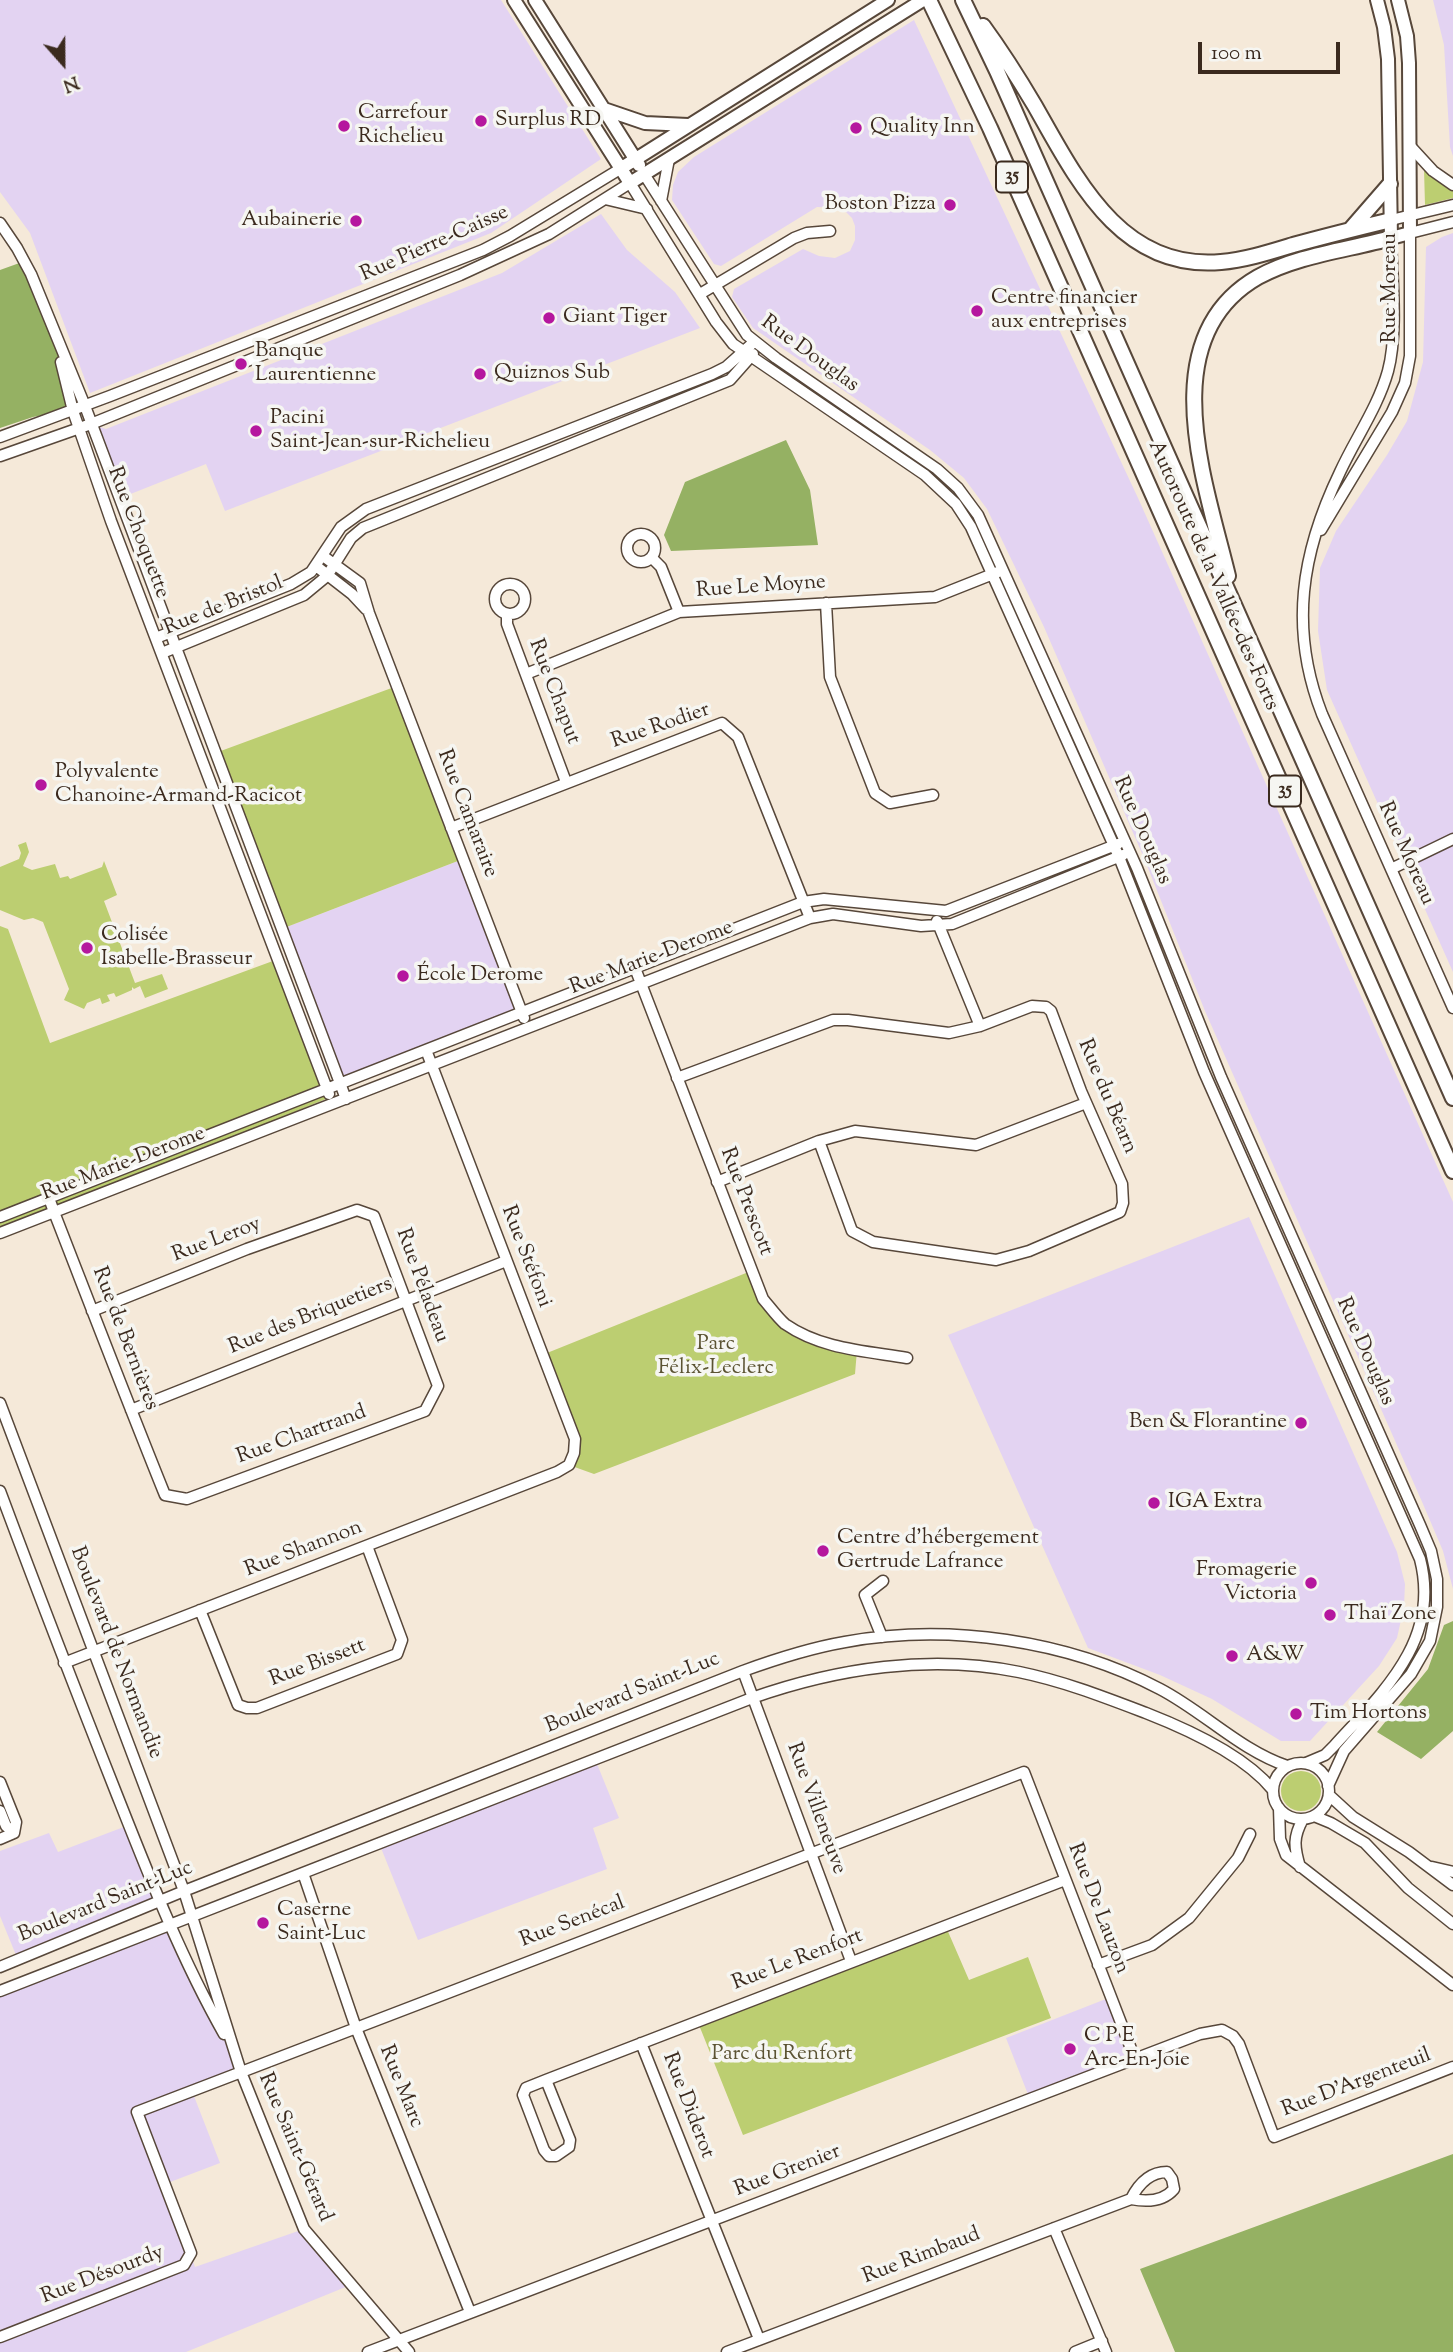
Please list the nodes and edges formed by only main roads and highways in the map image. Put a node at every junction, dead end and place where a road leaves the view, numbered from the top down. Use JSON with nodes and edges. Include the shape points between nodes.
{"nodes":[{"id":1,"x":514,"y":0,"type":"edge"},
{"id":2,"x":535,"y":0,"type":"edge"},
{"id":3,"x":888,"y":0,"type":"edge"},
{"id":4,"x":925,"y":0,"type":"edge"},
{"id":5,"x":964,"y":0,"type":"edge"},
{"id":6,"x":1377,"y":0,"type":"edge"},
{"id":7,"x":1398,"y":0,"type":"edge"},
{"id":8,"x":604,"y":109,"type":"junction"},
{"id":9,"x":689,"y":125,"type":"junction"},
{"id":10,"x":635,"y":159,"type":"junction"},
{"id":11,"x":620,"y":169,"type":"junction"},
{"id":12,"x":644,"y":174,"type":"junction"},
{"id":13,"x":630,"y":183,"type":"joint"},
{"id":14,"x":1390,"y":184,"type":"junction"},
{"id":15,"x":1391,"y":220,"type":"junction"},
{"id":16,"x":1350,"y":230,"type":"junction"},
{"id":17,"x":1391,"y":238,"type":"junction"},
{"id":18,"x":1237,"y":611,"type":"junction"},
{"id":19,"x":1453,"y":1098,"type":"edge"},
{"id":20,"x":1453,"y":1171,"type":"edge"}],
"edges":[{"from":1,"to":11,"type":"main road","name":"Rue Douglas"},
{"from":2,"to":8,"type":"main road","name":"Rue Douglas"},
{"from":3,"to":9,"type":"main road","name":"Rue Pierre-Caisse"},
{"from":4,"to":12,"type":"main road","name":"Rue Pierre-Caisse"},
{"from":4,"to":20,"type":"highway","name":"Autoroute de la Vallée-des-Forts","number":"35","via":[[962,67]]},
{"from":5,"to":16,"type":"highway","via":[[1015,71],[1091,198],[1115,225],[1146,248],[1184,261],[1223,262]]},
{"from":5,"to":18,"type":"highway","name":"Autoroute de la Vallée-des-Forts","number":"35"},
{"from":6,"to":14,"type":"main road","name":"Rue Moreau","via":[[1388,59]]},
{"from":7,"to":17,"type":"main road","name":"Rue Moreau","via":[[1408,50],[1410,233]]},
{"from":8,"to":9,"type":"main road","via":[[645,123]]},
{"from":8,"to":10,"type":"main road","name":"Rue Douglas"},
{"from":9,"to":10,"type":"main road","name":"Rue Pierre-Caisse"},
{"from":10,"to":11,"type":"main road","name":"Rue Pierre-Caisse"},
{"from":10,"to":12,"type":"main road","name":"Rue Douglas"},
{"from":11,"to":13,"type":"main road","name":"Rue Douglas"},
{"from":12,"to":13,"type":"main road","name":"Rue Pierre-Caisse"},
{"from":14,"to":15,"type":"main road","name":"Rue Moreau"},
{"from":14,"to":16,"type":"highway"},
{"from":15,"to":16,"type":"highway"},
{"from":15,"to":17,"type":"main road","name":"Rue Moreau"},
{"from":17,"to":18,"type":"highway","via":[[1301,260],[1259,277],[1225,306],[1202,345],[1194,378],[1198,445]]},
{"from":18,"to":19,"type":"highway","name":"Autoroute de la Vallée-des-Forts","number":"35"}]}
